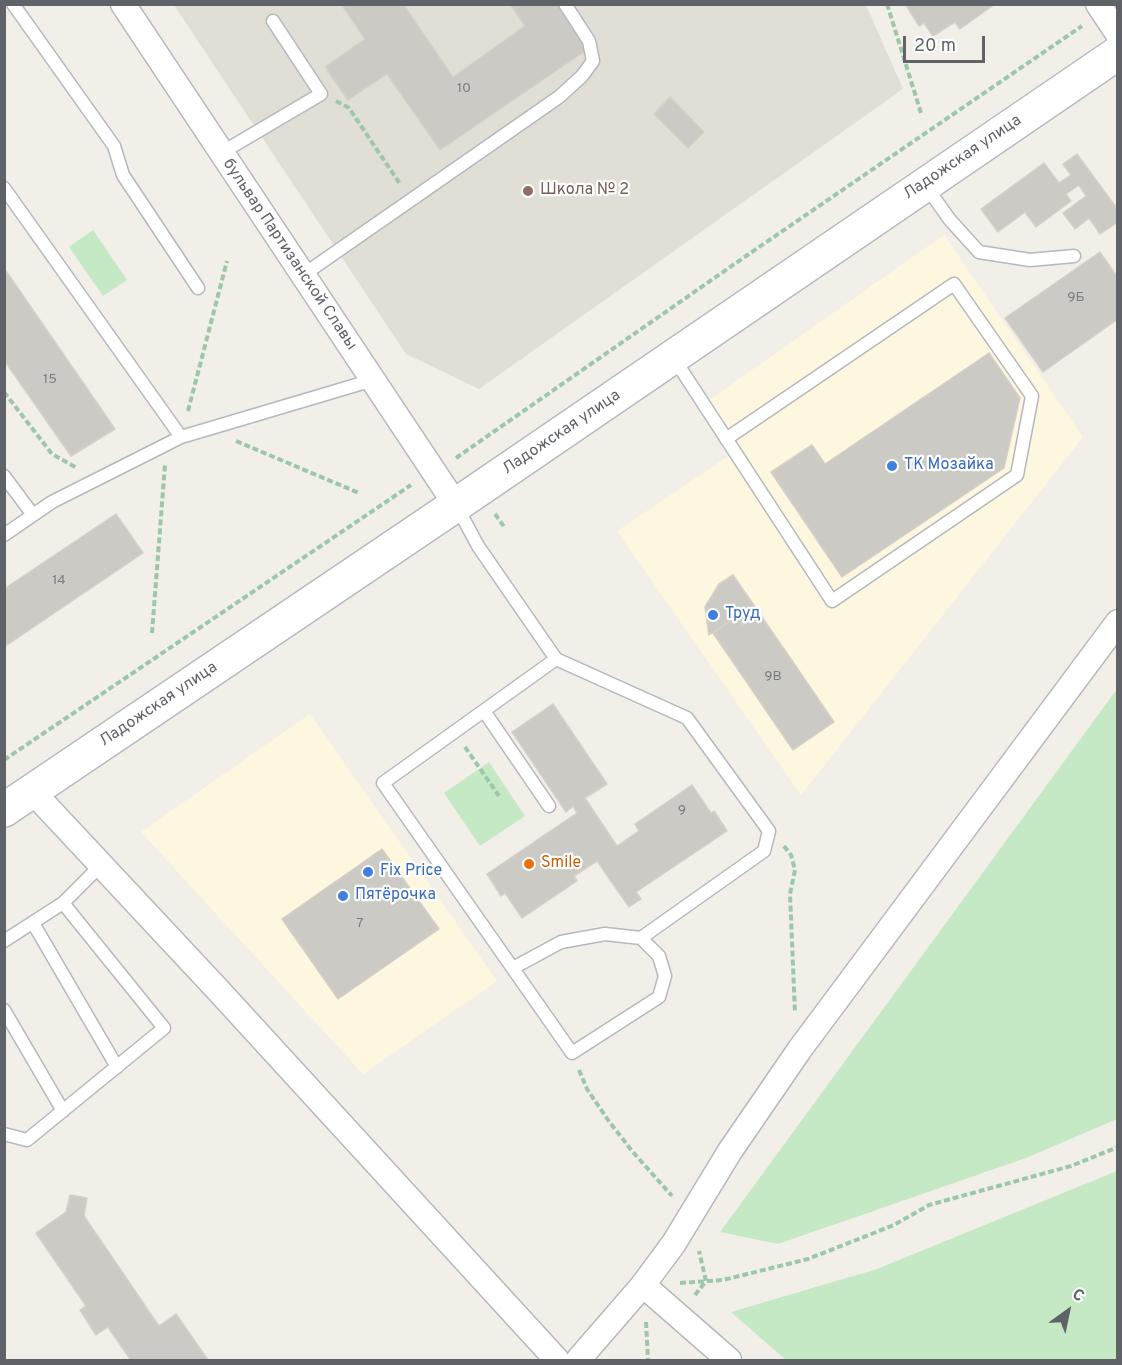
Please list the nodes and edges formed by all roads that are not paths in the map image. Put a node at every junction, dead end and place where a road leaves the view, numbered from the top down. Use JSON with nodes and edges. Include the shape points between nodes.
{"nodes":[{"id":1,"x":13,"y":4,"type":"edge"},
{"id":2,"x":123,"y":4,"type":"edge"},
{"id":3,"x":565,"y":4,"type":"edge"},
{"id":4,"x":1100,"y":8,"type":"edge"},
{"id":5,"x":273,"y":21,"type":"dead end"},
{"id":6,"x":1118,"y":34,"type":"edge"},
{"id":7,"x":1118,"y":54,"type":"edge"},
{"id":8,"x":221,"y":153,"type":"junction"},
{"id":9,"x":924,"y":184,"type":"junction"},
{"id":10,"x":4,"y":188,"type":"edge"},
{"id":11,"x":1074,"y":256,"type":"dead end"},
{"id":12,"x":303,"y":275,"type":"junction"},
{"id":13,"x":198,"y":288,"type":"dead end"},
{"id":14,"x":673,"y":356,"type":"junction"},
{"id":15,"x":373,"y":380,"type":"junction"},
{"id":16,"x":181,"y":437,"type":"junction"},
{"id":17,"x":726,"y":439,"type":"junction"},
{"id":18,"x":4,"y":476,"type":"edge"},
{"id":19,"x":456,"y":505,"type":"junction"},
{"id":20,"x":33,"y":515,"type":"junction"},
{"id":21,"x":4,"y":535,"type":"edge"},
{"id":22,"x":1118,"y":622,"type":"edge"},
{"id":23,"x":556,"y":659,"type":"junction"},
{"id":24,"x":484,"y":711,"type":"junction"},
{"id":25,"x":32,"y":791,"type":"junction"},
{"id":26,"x":549,"y":806,"type":"dead end"},
{"id":27,"x":4,"y":810,"type":"edge"},
{"id":28,"x":101,"y":865,"type":"junction"},
{"id":29,"x":63,"y":903,"type":"junction"},
{"id":30,"x":33,"y":923,"type":"junction"},
{"id":31,"x":641,"y":938,"type":"junction"},
{"id":32,"x":4,"y":941,"type":"edge"},
{"id":33,"x":513,"y":968,"type":"junction"},
{"id":34,"x":4,"y":1010,"type":"edge"},
{"id":35,"x":117,"y":1067,"type":"junction"},
{"id":36,"x":63,"y":1111,"type":"junction"},
{"id":37,"x":4,"y":1134,"type":"edge"},
{"id":38,"x":643,"y":1285,"type":"junction"},
{"id":39,"x":557,"y":1360,"type":"edge"},
{"id":40,"x":578,"y":1360,"type":"edge"},
{"id":41,"x":729,"y":1360,"type":"edge"}],
"edges":[{"from":1,"to":13,"type":"lane","via":[[114,146],[123,175]]},
{"from":2,"to":8,"type":"street","name":"бульвар Партизанской Славы"},
{"from":3,"to":12,"type":"lane","via":[[589,41],[592,61],[582,76],[559,97]]},
{"from":4,"to":6,"type":"street"},
{"from":5,"to":8,"type":"lane","via":[[321,94]]},
{"from":7,"to":9,"type":"street","name":"Ладожская улица"},
{"from":8,"to":12,"type":"street","name":"бульвар Партизанской Славы"},
{"from":9,"to":11,"type":"lane","via":[[979,252],[1030,260]]},
{"from":9,"to":14,"type":"street","name":"Ладожская улица"},
{"from":10,"to":16,"type":"lane"},
{"from":12,"to":15,"type":"street","name":"бульвар Партизанской Славы"},
{"from":14,"to":17,"type":"lane"},
{"from":14,"to":19,"type":"street","name":"Ладожская улица"},
{"from":15,"to":16,"type":"lane"},
{"from":15,"to":19,"type":"street","name":"бульвар Партизанской Славы"},
{"from":16,"to":20,"type":"lane"},
{"from":17,"to":17,"type":"lane","via":[[954,284],[1032,396],[1017,475],[832,601]]},
{"from":18,"to":20,"type":"lane"},
{"from":19,"to":23,"type":"lane","via":[[478,546]]},
{"from":19,"to":25,"type":"street","name":"Ладожская улица"},
{"from":20,"to":21,"type":"lane"},
{"from":22,"to":38,"type":"street","via":[[800,1049]]},
{"from":23,"to":24,"type":"lane"},
{"from":23,"to":31,"type":"lane","via":[[687,718],[769,831],[764,851]]},
{"from":24,"to":26,"type":"lane"},
{"from":24,"to":33,"type":"lane","via":[[383,783]]},
{"from":25,"to":27,"type":"street","name":"Ладожская улица"},
{"from":25,"to":28,"type":"street"},
{"from":28,"to":29,"type":"lane"},
{"from":28,"to":39,"type":"street"},
{"from":29,"to":30,"type":"lane"},
{"from":29,"to":35,"type":"lane","via":[[164,1028]]},
{"from":30,"to":32,"type":"lane"},
{"from":30,"to":35,"type":"lane"},
{"from":31,"to":33,"type":"lane","via":[[605,934],[561,942]]},
{"from":31,"to":33,"type":"lane","via":[[659,956],[665,976],[659,997],[572,1053]]},
{"from":34,"to":36,"type":"lane"},
{"from":35,"to":36,"type":"lane"},
{"from":36,"to":37,"type":"lane","via":[[27,1140]]},
{"from":38,"to":40,"type":"street"},
{"from":38,"to":41,"type":"street"}]}
